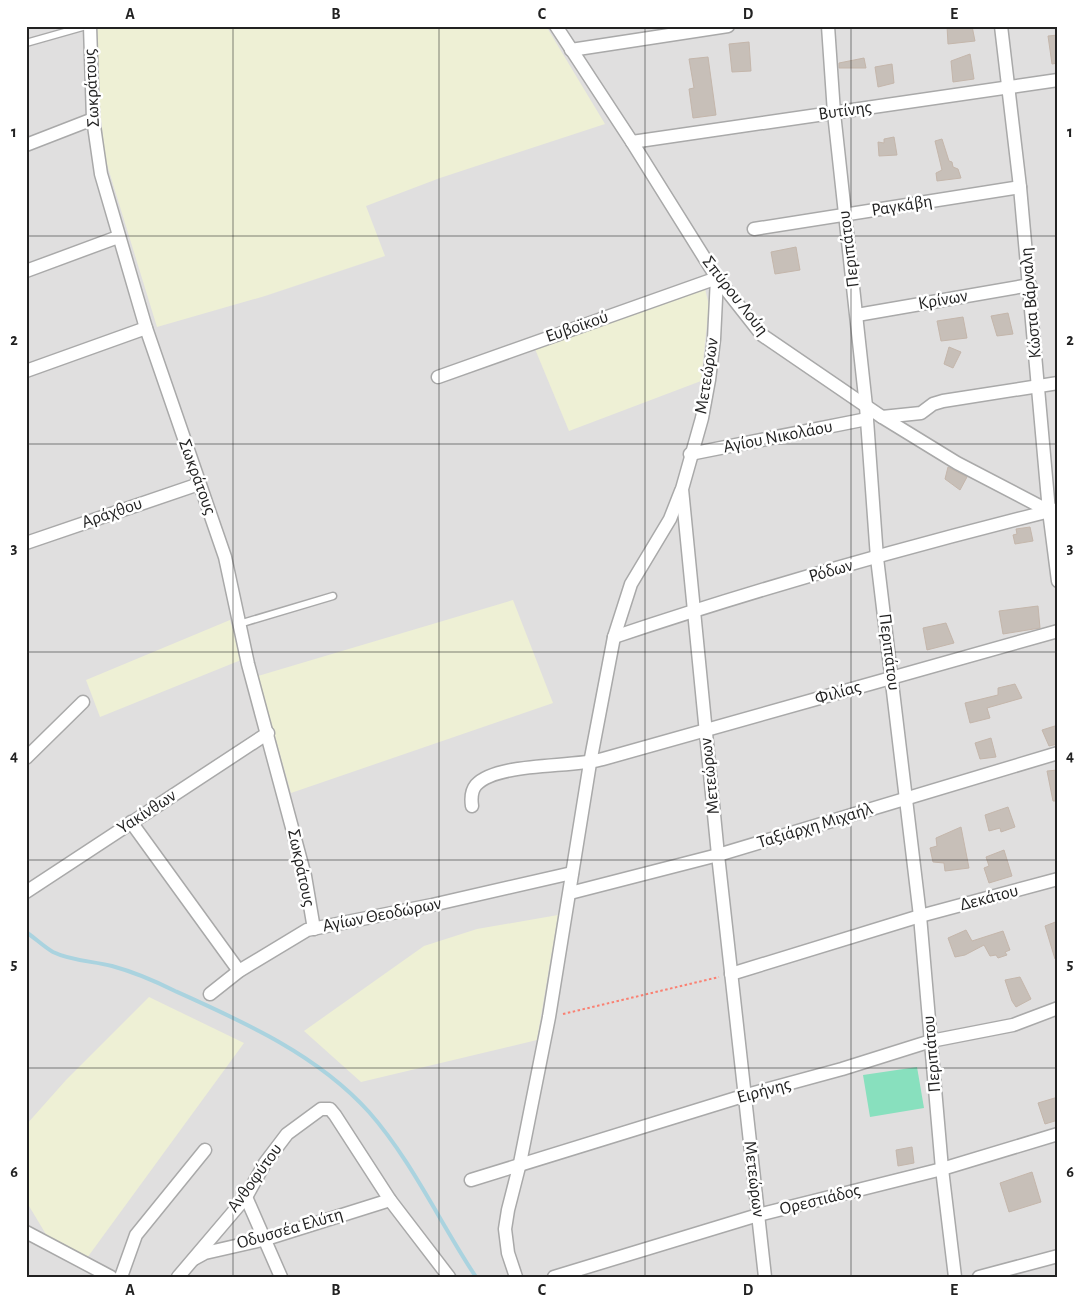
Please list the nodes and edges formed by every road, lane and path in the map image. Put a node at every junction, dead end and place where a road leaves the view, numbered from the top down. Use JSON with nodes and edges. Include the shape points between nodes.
{"nodes":[{"id":1,"x":86,"y":26,"type":"edge"},
{"id":2,"x":90,"y":26,"type":"edge"},
{"id":3,"x":556,"y":26,"type":"edge"},
{"id":4,"x":728,"y":26,"type":"edge"},
{"id":5,"x":828,"y":26,"type":"edge"},
{"id":6,"x":1001,"y":26,"type":"edge"},
{"id":7,"x":26,"y":43,"type":"edge"},
{"id":8,"x":571,"y":50,"type":"junction"},
{"id":9,"x":1058,"y":80,"type":"edge"},
{"id":10,"x":1008,"y":87,"type":"junction"},
{"id":11,"x":834,"y":112,"type":"junction"},
{"id":12,"x":93,"y":119,"type":"junction"},
{"id":13,"x":632,"y":142,"type":"junction"},
{"id":14,"x":26,"y":145,"type":"edge"},
{"id":15,"x":1020,"y":187,"type":"junction"},
{"id":16,"x":845,"y":215,"type":"junction"},
{"id":17,"x":754,"y":229,"type":"dead end"},
{"id":18,"x":118,"y":237,"type":"junction"},
{"id":19,"x":26,"y":271,"type":"edge"},
{"id":20,"x":717,"y":278,"type":"junction"},
{"id":21,"x":1030,"y":285,"type":"junction"},
{"id":22,"x":857,"y":315,"type":"junction"},
{"id":23,"x":146,"y":328,"type":"junction"},
{"id":24,"x":26,"y":370,"type":"edge"},
{"id":25,"x":438,"y":377,"type":"dead end"},
{"id":26,"x":1058,"y":383,"type":"edge"},
{"id":27,"x":1039,"y":386,"type":"junction"},
{"id":28,"x":866,"y":413,"type":"junction"},
{"id":29,"x":882,"y":417,"type":"junction"},
{"id":30,"x":690,"y":454,"type":"junction"},
{"id":31,"x":199,"y":484,"type":"junction"},
{"id":32,"x":682,"y":489,"type":"junction"},
{"id":33,"x":1053,"y":510,"type":"edge"},
{"id":34,"x":26,"y":543,"type":"edge"},
{"id":35,"x":877,"y":558,"type":"junction"},
{"id":36,"x":1058,"y":581,"type":"edge"},
{"id":37,"x":333,"y":596,"type":"dead end"},
{"id":38,"x":695,"y":610,"type":"junction"},
{"id":39,"x":238,"y":624,"type":"junction"},
{"id":40,"x":1058,"y":631,"type":"edge"},
{"id":41,"x":614,"y":637,"type":"junction"},
{"id":42,"x":892,"y":678,"type":"junction"},
{"id":43,"x":83,"y":702,"type":"dead end"},
{"id":44,"x":705,"y":730,"type":"junction"},
{"id":45,"x":268,"y":733,"type":"junction"},
{"id":46,"x":1058,"y":753,"type":"edge"},
{"id":47,"x":26,"y":758,"type":"edge"},
{"id":48,"x":590,"y":763,"type":"junction"},
{"id":49,"x":907,"y":798,"type":"junction"},
{"id":50,"x":472,"y":806,"type":"dead end"},
{"id":51,"x":131,"y":822,"type":"junction"},
{"id":52,"x":718,"y":855,"type":"junction"},
{"id":53,"x":572,"y":873,"type":"junction"},
{"id":54,"x":1058,"y":879,"type":"edge"},
{"id":55,"x":26,"y":892,"type":"edge"},
{"id":56,"x":570,"y":893,"type":"junction"},
{"id":57,"x":920,"y":916,"type":"junction"},
{"id":58,"x":314,"y":929,"type":"junction"},
{"id":59,"x":239,"y":971,"type":"junction"},
{"id":60,"x":731,"y":974,"type":"junction"},
{"id":61,"x":210,"y":994,"type":"dead end"},
{"id":62,"x":1058,"y":1008,"type":"edge"},
{"id":63,"x":549,"y":1017,"type":"junction"},
{"id":64,"x":931,"y":1041,"type":"junction"},
{"id":65,"x":743,"y":1096,"type":"junction"},
{"id":66,"x":1058,"y":1134,"type":"edge"},
{"id":67,"x":205,"y":1150,"type":"dead end"},
{"id":68,"x":520,"y":1163,"type":"junction"},
{"id":69,"x":942,"y":1169,"type":"junction"},
{"id":70,"x":471,"y":1180,"type":"dead end"},
{"id":71,"x":246,"y":1197,"type":"junction"},
{"id":72,"x":390,"y":1200,"type":"junction"},
{"id":73,"x":758,"y":1215,"type":"junction"},
{"id":74,"x":26,"y":1232,"type":"edge"},
{"id":75,"x":266,"y":1239,"type":"junction"},
{"id":76,"x":1058,"y":1256,"type":"edge"},
{"id":77,"x":190,"y":1261,"type":"junction"},
{"id":78,"x":111,"y":1277,"type":"edge"},
{"id":79,"x":121,"y":1277,"type":"edge"},
{"id":80,"x":178,"y":1277,"type":"edge"},
{"id":81,"x":281,"y":1277,"type":"edge"},
{"id":82,"x":448,"y":1277,"type":"edge"},
{"id":83,"x":516,"y":1277,"type":"edge"},
{"id":84,"x":554,"y":1277,"type":"edge"},
{"id":85,"x":765,"y":1277,"type":"edge"},
{"id":86,"x":955,"y":1277,"type":"edge"},
{"id":87,"x":979,"y":1277,"type":"edge"}],
"edges":[{"from":1,"to":7,"type":"lane"},
{"from":2,"to":12,"type":"street","name":"Σωκράτους"},
{"from":3,"to":8,"type":"street","name":"Σπύρου Λούη"},
{"from":4,"to":8,"type":"street"},
{"from":5,"to":11,"type":"street","name":"Περιπάτου"},
{"from":6,"to":10,"type":"street","name":"Κώστα Βάρναλη"},
{"from":8,"to":13,"type":"street","name":"Σπύρου Λούη"},
{"from":9,"to":10,"type":"street","name":"Βυτίνης"},
{"from":10,"to":11,"type":"street","name":"Βυτίνης"},
{"from":10,"to":15,"type":"street","name":"Κώστα Βάρναλη"},
{"from":11,"to":13,"type":"street","name":"Βυτίνης"},
{"from":11,"to":16,"type":"street","name":"Περιπάτου"},
{"from":12,"to":14,"type":"street"},
{"from":12,"to":18,"type":"street","name":"Σωκράτους","via":[[101,174]]},
{"from":13,"to":20,"type":"street","name":"Σπύρου Λούη"},
{"from":15,"to":16,"type":"street","name":"Ραγκάβη"},
{"from":15,"to":21,"type":"street","name":"Κώστα Βάρναλη"},
{"from":16,"to":17,"type":"street","name":"Ραγκάβη"},
{"from":16,"to":22,"type":"street","name":"Περιπάτου"},
{"from":18,"to":19,"type":"street"},
{"from":18,"to":23,"type":"street","name":"Σωκράτους"},
{"from":20,"to":25,"type":"street","name":"Ευβοϊκού"},
{"from":20,"to":28,"type":"street","name":"Σπύρου Λούη","via":[[762,336]]},
{"from":20,"to":30,"type":"street","name":"Μετεώρων","via":[[709,380],[702,418]]},
{"from":21,"to":22,"type":"street","name":"Κρίνων"},
{"from":21,"to":27,"type":"street","name":"Κώστα Βάρναλη"},
{"from":22,"to":28,"type":"street","name":"Περιπάτου"},
{"from":23,"to":24,"type":"street"},
{"from":23,"to":31,"type":"street","name":"Σωκράτους"},
{"from":26,"to":27,"type":"street"},
{"from":27,"to":29,"type":"street","via":[[933,404],[921,413]]},
{"from":27,"to":33,"type":"street","name":"Κώστα Βάρναλη"},
{"from":28,"to":29,"type":"street","name":"Σπύρου Λούη"},
{"from":28,"to":30,"type":"street","name":"Αγίου Νικολάου"},
{"from":28,"to":35,"type":"street","name":"Περιπάτου"},
{"from":29,"to":33,"type":"street","name":"Σπύρου Λούη","via":[[956,463]]},
{"from":30,"to":32,"type":"street","name":"Μετεώρων"},
{"from":31,"to":34,"type":"street","name":"Αράχθου"},
{"from":31,"to":39,"type":"street","name":"Σωκράτους","via":[[225,557]]},
{"from":32,"to":38,"type":"street","name":"Μετεώρων"},
{"from":32,"to":41,"type":"street","via":[[670,519],[631,584]]},
{"from":33,"to":35,"type":"street","name":"Ρόδων"},
{"from":33,"to":36,"type":"street","name":"Κώστα Βάρναλη"},
{"from":35,"to":38,"type":"street","name":"Ρόδων"},
{"from":35,"to":42,"type":"street","name":"Περιπάτου"},
{"from":37,"to":39,"type":"lane"},
{"from":38,"to":41,"type":"street","name":"Ρόδων"},
{"from":38,"to":44,"type":"street","name":"Μετεώρων"},
{"from":39,"to":45,"type":"street","name":"Σωκράτους"},
{"from":40,"to":42,"type":"street","name":"Φιλίας"},
{"from":41,"to":48,"type":"street"},
{"from":42,"to":44,"type":"street","name":"Φιλίας"},
{"from":42,"to":49,"type":"street","name":"Περιπάτου"},
{"from":43,"to":47,"type":"street"},
{"from":44,"to":48,"type":"street","name":"Φιλίας"},
{"from":44,"to":52,"type":"street","name":"Μετεώρων"},
{"from":45,"to":51,"type":"street","name":"Υακίνθων"},
{"from":45,"to":58,"type":"street","name":"Σωκράτους","via":[[305,876]]},
{"from":46,"to":49,"type":"street","name":"Ταξιάρχη Μιχαήλ"},
{"from":48,"to":50,"type":"street","name":"Φιλίας","via":[[500,772],[485,777],[474,786]]},
{"from":48,"to":53,"type":"street"},
{"from":49,"to":52,"type":"street","name":"Ταξιάρχη Μιχαήλ"},
{"from":49,"to":57,"type":"street","name":"Περιπάτου"},
{"from":51,"to":55,"type":"street","name":"Υακίνθων"},
{"from":51,"to":59,"type":"street"},
{"from":52,"to":56,"type":"street","name":"Ταξιάρχη Μιχαήλ"},
{"from":52,"to":60,"type":"street","name":"Μετεώρων"},
{"from":53,"to":56,"type":"street"},
{"from":53,"to":58,"type":"street","name":"Αγίων Θεοδώρων"},
{"from":54,"to":57,"type":"street","name":"Δεκάτου"},
{"from":56,"to":63,"type":"street"},
{"from":57,"to":60,"type":"street","name":"Δεκάτου"},
{"from":57,"to":64,"type":"street","name":"Περιπάτου"},
{"from":58,"to":59,"type":"street","name":"Αγίων Θεοδώρων","via":[[301,933]]},
{"from":59,"to":61,"type":"street","name":"Αγίων Θεοδώρων"},
{"from":60,"to":63,"type":"path"},
{"from":60,"to":65,"type":"street","name":"Μετεώρων"},
{"from":62,"to":64,"type":"street","name":"Ειρήνης","via":[[1013,1025]]},
{"from":63,"to":68,"type":"street"},
{"from":64,"to":65,"type":"street","name":"Ειρήνης"},
{"from":64,"to":69,"type":"street","name":"Περιπάτου"},
{"from":65,"to":68,"type":"street","name":"Ειρήνης"},
{"from":65,"to":73,"type":"street","name":"Μετεώρων"},
{"from":66,"to":69,"type":"street","name":"Ορεστιάδος"},
{"from":67,"to":79,"type":"street","via":[[136,1235]]},
{"from":68,"to":70,"type":"street","name":"Ειρήνης"},
{"from":68,"to":83,"type":"street","via":[[506,1229],[508,1253]]},
{"from":69,"to":73,"type":"street","name":"Ορεστιάδος"},
{"from":69,"to":86,"type":"street","name":"Περιπάτου"},
{"from":71,"to":72,"type":"street","name":"Ανθοφύτου","via":[[265,1163],[287,1134],[321,1109],[330,1109]]},
{"from":71,"to":75,"type":"street"},
{"from":71,"to":77,"type":"street","name":"Ανθοφύτου"},
{"from":72,"to":75,"type":"street","name":"Οδυσσέα Ελύτη"},
{"from":72,"to":82,"type":"street"},
{"from":73,"to":84,"type":"street","name":"Ορεστιάδος"},
{"from":73,"to":85,"type":"street","name":"Μετεώρων"},
{"from":74,"to":78,"type":"street"},
{"from":75,"to":77,"type":"street","name":"Οδυσσέα Ελύτη","via":[[218,1249]]},
{"from":75,"to":81,"type":"street"},
{"from":76,"to":87,"type":"street"},
{"from":77,"to":80,"type":"street","name":"Ανθοφύτου"}]}
